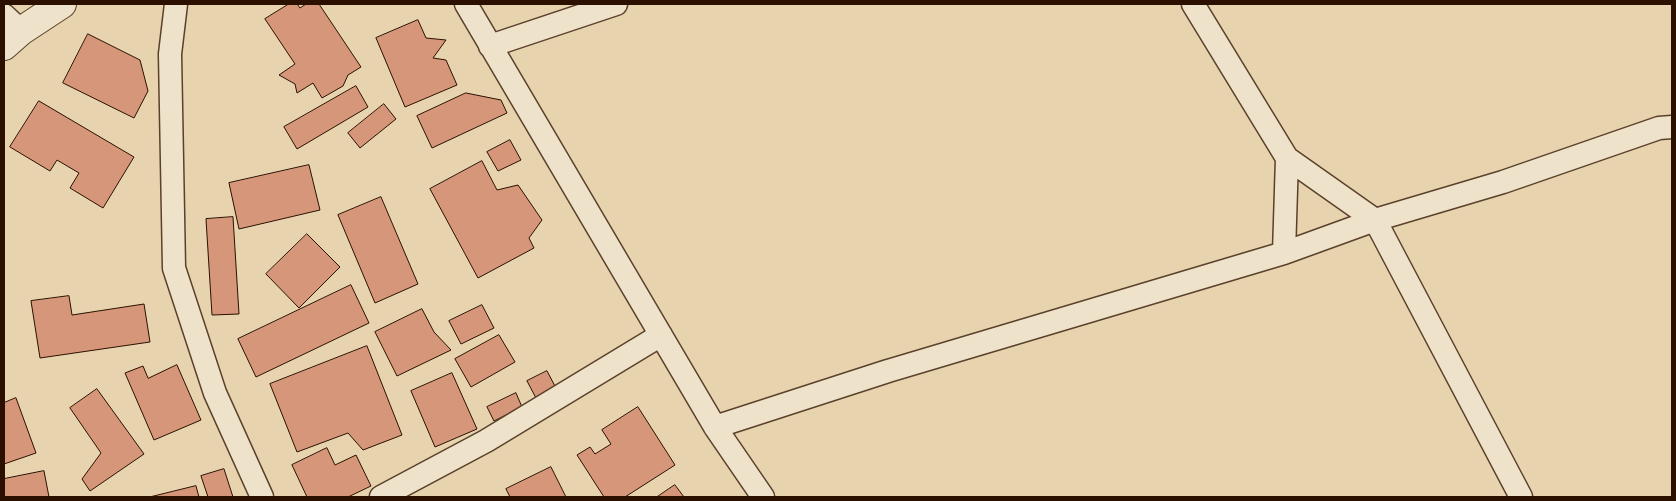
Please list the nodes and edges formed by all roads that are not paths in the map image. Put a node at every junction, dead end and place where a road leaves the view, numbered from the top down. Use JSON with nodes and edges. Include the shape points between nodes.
{"nodes":[{"id":1,"x":62,"y":4,"type":"edge"},
{"id":2,"x":176,"y":4,"type":"edge"},
{"id":3,"x":466,"y":4,"type":"edge"},
{"id":4,"x":616,"y":4,"type":"edge"},
{"id":5,"x":1193,"y":4,"type":"edge"},
{"id":6,"x":9,"y":30,"type":"edge"},
{"id":7,"x":490,"y":46,"type":"junction"},
{"id":8,"x":1672,"y":127,"type":"edge"},
{"id":9,"x":1287,"y":158,"type":"junction"},
{"id":10,"x":1375,"y":220,"type":"junction"},
{"id":11,"x":1284,"y":253,"type":"junction"},
{"id":12,"x":661,"y":335,"type":"junction"},
{"id":13,"x":716,"y":427,"type":"junction"},
{"id":14,"x":262,"y":497,"type":"edge"},
{"id":15,"x":381,"y":497,"type":"edge"},
{"id":16,"x":763,"y":497,"type":"edge"},
{"id":17,"x":1521,"y":497,"type":"edge"}],
"edges":[{"from":1,"to":6,"type":"street"},
{"from":2,"to":14,"type":"street","via":[[170,54],[174,268],[215,393]]},
{"from":3,"to":7,"type":"street"},
{"from":4,"to":7,"type":"street"},
{"from":5,"to":9,"type":"street"},
{"from":7,"to":12,"type":"street"},
{"from":8,"to":10,"type":"street","via":[[1659,128],[1502,182]]},
{"from":9,"to":10,"type":"street"},
{"from":9,"to":11,"type":"street"},
{"from":10,"to":11,"type":"street"},
{"from":10,"to":17,"type":"street"},
{"from":11,"to":13,"type":"street","via":[[888,371]]},
{"from":12,"to":13,"type":"street"},
{"from":12,"to":15,"type":"street","via":[[486,442]]},
{"from":13,"to":16,"type":"street"}]}
